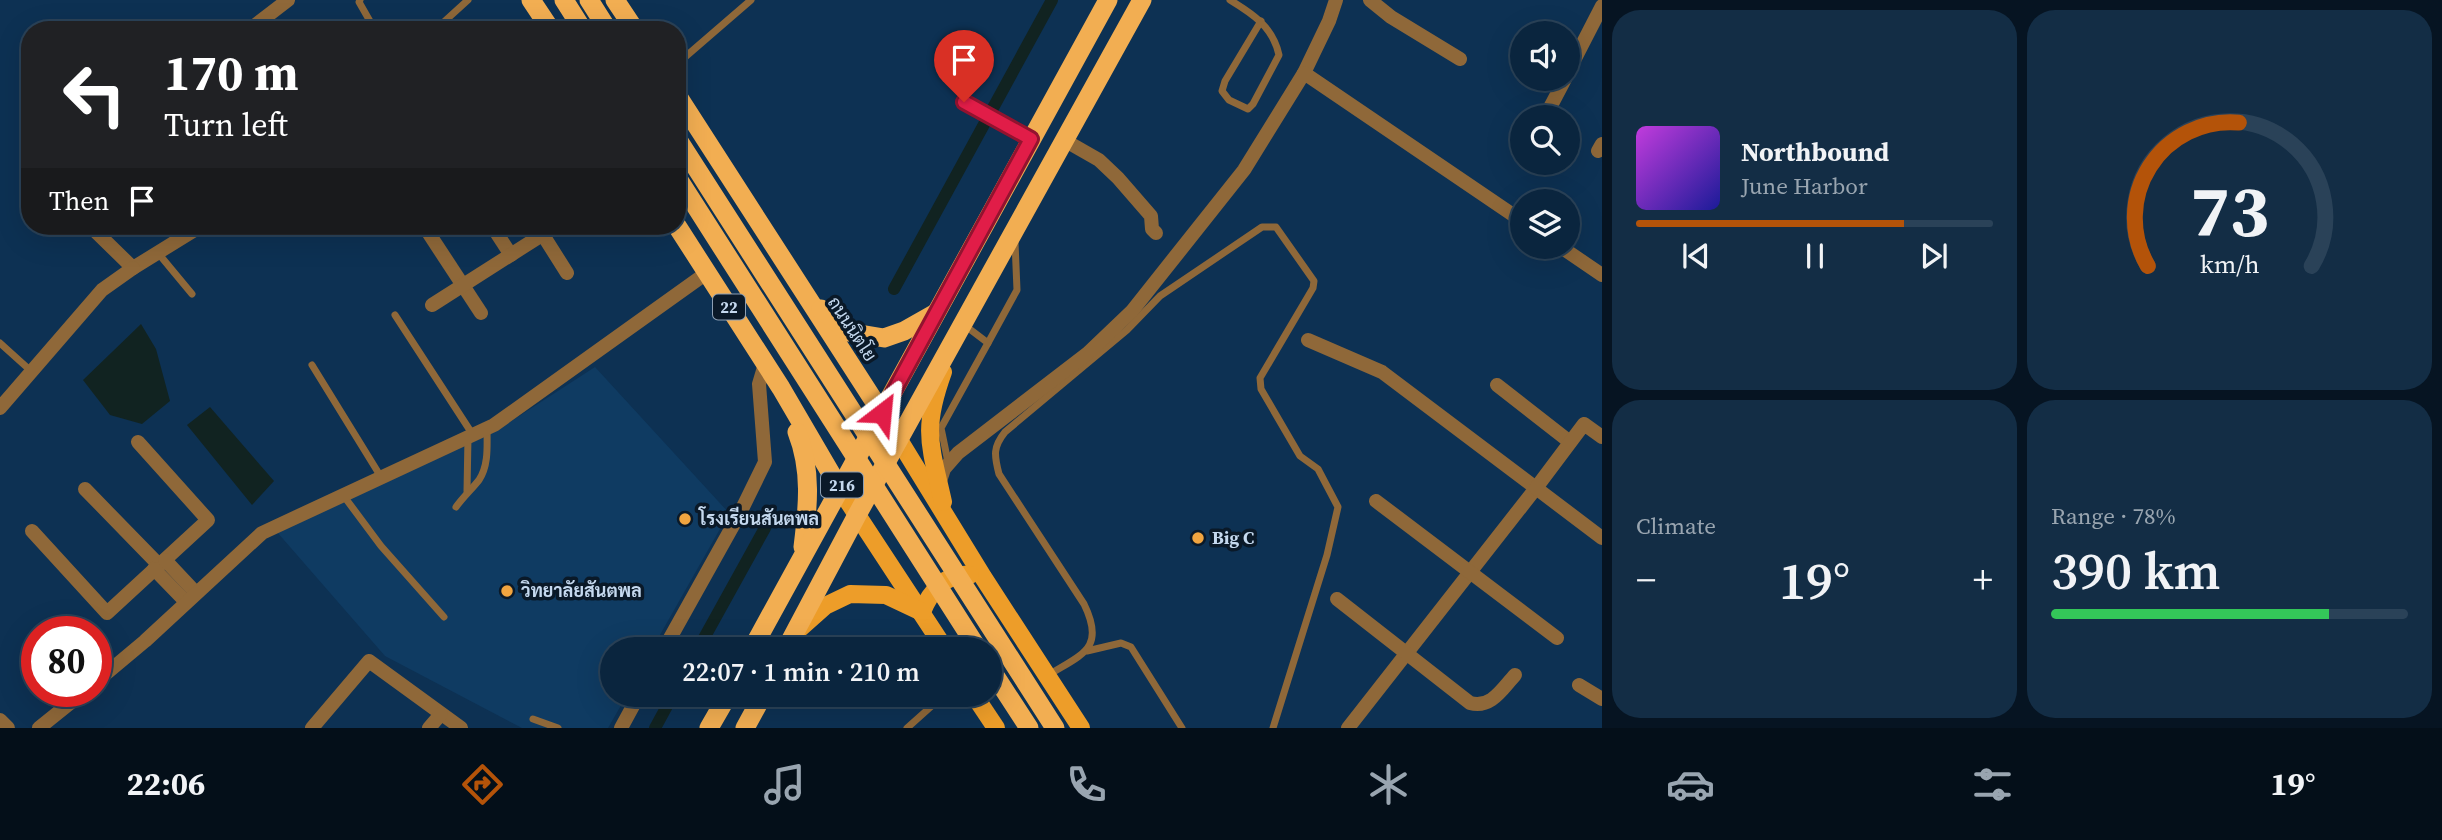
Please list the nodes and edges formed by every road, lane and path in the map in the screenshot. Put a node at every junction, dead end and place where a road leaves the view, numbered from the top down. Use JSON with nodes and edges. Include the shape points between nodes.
{"nodes":[{"id":1,"x":288,"y":0,"type":"edge"},
{"id":2,"x":360,"y":0,"type":"edge"},
{"id":3,"x":468,"y":0,"type":"edge"},
{"id":4,"x":531,"y":0,"type":"edge"},
{"id":5,"x":564,"y":0,"type":"edge"},
{"id":6,"x":589,"y":0,"type":"edge"},
{"id":7,"x":615,"y":0,"type":"edge"},
{"id":8,"x":751,"y":0,"type":"edge"},
{"id":9,"x":1108,"y":0,"type":"edge"},
{"id":10,"x":1142,"y":0,"type":"edge"},
{"id":11,"x":1230,"y":0,"type":"edge"},
{"id":12,"x":1336,"y":0,"type":"edge"},
{"id":13,"x":1370,"y":0,"type":"edge"},
{"id":14,"x":1602,"y":6,"type":"edge"},
{"id":15,"x":261,"y":21,"type":"edge"},
{"id":16,"x":370,"y":21,"type":"edge"},
{"id":17,"x":445,"y":21,"type":"edge"},
{"id":18,"x":545,"y":21,"type":"edge"},
{"id":19,"x":577,"y":21,"type":"edge"},
{"id":20,"x":602,"y":21,"type":"edge"},
{"id":21,"x":629,"y":21,"type":"edge"},
{"id":22,"x":1261,"y":22,"type":"junction"},
{"id":23,"x":1580,"y":49,"type":"edge"},
{"id":24,"x":686,"y":56,"type":"edge"},
{"id":25,"x":1460,"y":59,"type":"dead end"},
{"id":26,"x":1304,"y":73,"type":"junction"},
{"id":27,"x":964,"y":102,"type":"dead end"},
{"id":28,"x":686,"y":109,"type":"edge"},
{"id":29,"x":1031,"y":139,"type":"junction"},
{"id":30,"x":1064,"y":140,"type":"junction"},
{"id":31,"x":686,"y":152,"type":"edge"},
{"id":32,"x":686,"y":191,"type":"edge"},
{"id":33,"x":1510,"y":213,"type":"edge"},
{"id":34,"x":1015,"y":230,"type":"junction"},
{"id":35,"x":1156,"y":233,"type":"dead end"},
{"id":36,"x":99,"y":235,"type":"edge"},
{"id":37,"x":187,"y":235,"type":"edge"},
{"id":38,"x":430,"y":235,"type":"edge"},
{"id":39,"x":498,"y":235,"type":"edge"},
{"id":40,"x":541,"y":235,"type":"edge"},
{"id":41,"x":544,"y":235,"type":"edge"},
{"id":42,"x":683,"y":235,"type":"edge"},
{"id":43,"x":158,"y":253,"type":"junction"},
{"id":44,"x":511,"y":255,"type":"junction"},
{"id":45,"x":1579,"y":259,"type":"edge"},
{"id":46,"x":133,"y":268,"type":"junction"},
{"id":47,"x":708,"y":272,"type":"junction"},
{"id":48,"x":567,"y":273,"type":"dead end"},
{"id":49,"x":1602,"y":275,"type":"edge"},
{"id":50,"x":463,"y":285,"type":"junction"},
{"id":51,"x":192,"y":294,"type":"dead end"},
{"id":52,"x":432,"y":305,"type":"dead end"},
{"id":53,"x":811,"y":305,"type":"junction"},
{"id":54,"x":937,"y":312,"type":"junction"},
{"id":55,"x":481,"y":313,"type":"dead end"},
{"id":56,"x":395,"y":315,"type":"dead end"},
{"id":57,"x":961,"y":326,"type":"junction"},
{"id":58,"x":1308,"y":340,"type":"dead end"},
{"id":59,"x":988,"y":342,"type":"junction"},
{"id":60,"x":0,"y":343,"type":"edge"},
{"id":61,"x":765,"y":364,"type":"junction"},
{"id":62,"x":312,"y":365,"type":"dead end"},
{"id":63,"x":32,"y":372,"type":"junction"},
{"id":64,"x":1497,"y":385,"type":"dead end"},
{"id":65,"x":781,"y":388,"type":"junction"},
{"id":66,"x":0,"y":408,"type":"edge"},
{"id":67,"x":882,"y":413,"type":"junction"},
{"id":68,"x":487,"y":428,"type":"junction"},
{"id":69,"x":470,"y":436,"type":"junction"},
{"id":70,"x":1602,"y":437,"type":"edge"},
{"id":71,"x":899,"y":440,"type":"junction"},
{"id":72,"x":138,"y":442,"type":"dead end"},
{"id":73,"x":1570,"y":442,"type":"junction"},
{"id":74,"x":948,"y":464,"type":"junction"},
{"id":75,"x":382,"y":478,"type":"junction"},
{"id":76,"x":939,"y":484,"type":"junction"},
{"id":77,"x":1536,"y":488,"type":"junction"},
{"id":78,"x":85,"y":489,"type":"dead end"},
{"id":79,"x":839,"y":489,"type":"junction"},
{"id":80,"x":467,"y":491,"type":"junction"},
{"id":81,"x":343,"y":495,"type":"junction"},
{"id":82,"x":1376,"y":502,"type":"dead end"},
{"id":83,"x":456,"y":507,"type":"dead end"},
{"id":84,"x":857,"y":515,"type":"junction"},
{"id":85,"x":947,"y":518,"type":"junction"},
{"id":86,"x":32,"y":531,"type":"dead end"},
{"id":87,"x":1602,"y":538,"type":"edge"},
{"id":88,"x":801,"y":557,"type":"junction"},
{"id":89,"x":159,"y":565,"type":"junction"},
{"id":90,"x":1470,"y":572,"type":"junction"},
{"id":91,"x":983,"y":577,"type":"junction"},
{"id":92,"x":191,"y":597,"type":"junction"},
{"id":93,"x":1337,"y":599,"type":"dead end"},
{"id":94,"x":922,"y":612,"type":"junction"},
{"id":95,"x":444,"y":617,"type":"dead end"},
{"id":96,"x":671,"y":637,"type":"edge"},
{"id":97,"x":758,"y":637,"type":"edge"},
{"id":98,"x":792,"y":637,"type":"edge"},
{"id":99,"x":794,"y":637,"type":"edge"},
{"id":100,"x":938,"y":637,"type":"edge"},
{"id":101,"x":970,"y":637,"type":"edge"},
{"id":102,"x":1557,"y":638,"type":"dead end"},
{"id":103,"x":1087,"y":651,"type":"junction"},
{"id":104,"x":1406,"y":654,"type":"junction"},
{"id":105,"x":112,"y":668,"type":"edge"},
{"id":106,"x":1515,"y":675,"type":"dead end"},
{"id":107,"x":1047,"y":677,"type":"junction"},
{"id":108,"x":1579,"y":685,"type":"dead end"},
{"id":109,"x":1002,"y":687,"type":"edge"},
{"id":110,"x":1602,"y":699,"type":"edge"},
{"id":111,"x":65,"y":707,"type":"edge"},
{"id":112,"x":632,"y":707,"type":"edge"},
{"id":113,"x":721,"y":707,"type":"edge"},
{"id":114,"x":756,"y":707,"type":"edge"},
{"id":115,"x":931,"y":707,"type":"edge"},
{"id":116,"x":982,"y":707,"type":"edge"},
{"id":117,"x":441,"y":714,"type":"junction"},
{"id":118,"x":533,"y":719,"type":"dead end"},
{"id":119,"x":0,"y":720,"type":"edge"},
{"id":120,"x":8,"y":728,"type":"edge"},
{"id":121,"x":39,"y":728,"type":"edge"},
{"id":122,"x":312,"y":728,"type":"edge"},
{"id":123,"x":429,"y":728,"type":"edge"},
{"id":124,"x":461,"y":728,"type":"edge"},
{"id":125,"x":558,"y":728,"type":"edge"},
{"id":126,"x":621,"y":728,"type":"edge"},
{"id":127,"x":709,"y":728,"type":"edge"},
{"id":128,"x":745,"y":728,"type":"edge"},
{"id":129,"x":907,"y":728,"type":"edge"},
{"id":130,"x":996,"y":728,"type":"edge"},
{"id":131,"x":1028,"y":728,"type":"edge"},
{"id":132,"x":1055,"y":728,"type":"edge"},
{"id":133,"x":1081,"y":728,"type":"edge"},
{"id":134,"x":1182,"y":728,"type":"edge"},
{"id":135,"x":1273,"y":728,"type":"edge"},
{"id":136,"x":1348,"y":728,"type":"edge"}],
"edges":[{"from":1,"to":15,"type":"street"},
{"from":2,"to":16,"type":"lane"},
{"from":3,"to":17,"type":"lane"},
{"from":4,"to":18,"type":"highway"},
{"from":5,"to":19,"type":"highway"},
{"from":6,"to":20,"type":"highway"},
{"from":7,"to":21,"type":"highway"},
{"from":8,"to":24,"type":"lane"},
{"from":9,"to":29,"type":"highway","number":"216"},
{"from":10,"to":30,"type":"highway","number":"216"},
{"from":11,"to":22,"type":"lane"},
{"from":12,"to":26,"type":"street"},
{"from":13,"to":25,"type":"street"},
{"from":14,"to":23,"type":"street"},
{"from":22,"to":22,"type":"lane","via":[[1276,41],[1279,55],[1248,110],[1222,91]]},
{"from":26,"to":33,"type":"street"},
{"from":26,"to":74,"type":"street","via":[[1244,170],[1132,311],[1088,353]]},
{"from":27,"to":29,"type":"lane"},
{"from":28,"to":53,"type":"highway","name":"ถนนนิตโย"},
{"from":29,"to":54,"type":"highway","number":"216"},
{"from":30,"to":34,"type":"highway","number":"216"},
{"from":30,"to":35,"type":"street","via":[[1099,160],[1118,178],[1151,216]]},
{"from":31,"to":132,"type":"highway","bridge":true},
{"from":32,"to":101,"type":"highway","number":"22","bridge":true},
{"from":34,"to":57,"type":"highway","number":"216"},
{"from":34,"to":59,"type":"lane","via":[[1017,290]]},
{"from":36,"to":46,"type":"street"},
{"from":37,"to":43,"type":"street"},
{"from":38,"to":50,"type":"street"},
{"from":39,"to":44,"type":"street"},
{"from":40,"to":44,"type":"street"},
{"from":41,"to":48,"type":"street"},
{"from":42,"to":47,"type":"highway","number":"22"},
{"from":43,"to":46,"type":"street"},
{"from":43,"to":51,"type":"lane"},
{"from":44,"to":50,"type":"street"},
{"from":45,"to":49,"type":"street"},
{"from":46,"to":63,"type":"street","via":[[102,290]]},
{"from":47,"to":61,"type":"highway","number":"22"},
{"from":47,"to":68,"type":"street"},
{"from":50,"to":52,"type":"street"},
{"from":50,"to":55,"type":"street"},
{"from":53,"to":54,"type":"highway","via":[[848,332],[884,338]]},
{"from":53,"to":61,"type":"highway","via":[[818,332],[812,346],[789,361]]},
{"from":53,"to":67,"type":"highway","name":"ถนนนิตโย"},
{"from":54,"to":67,"type":"highway","number":"216"},
{"from":56,"to":69,"type":"lane"},
{"from":57,"to":59,"type":"lane"},
{"from":57,"to":71,"type":"highway","number":"216"},
{"from":57,"to":76,"type":"main road","via":[[929,418],[930,453]]},
{"from":58,"to":77,"type":"street","via":[[1382,372]]},
{"from":59,"to":74,"type":"lane","via":[[942,428]]},
{"from":60,"to":63,"type":"lane"},
{"from":61,"to":65,"type":"highway","number":"22"},
{"from":61,"to":96,"type":"street","via":[[759,384],[765,462]]},
{"from":62,"to":75,"type":"lane"},
{"from":63,"to":66,"type":"street"},
{"from":64,"to":73,"type":"street"},
{"from":65,"to":79,"type":"highway","number":"22"},
{"from":65,"to":88,"type":"highway","via":[[804,449],[809,492]]},
{"from":67,"to":71,"type":"highway","name":"ถนนนิตโย"},
{"from":67,"to":79,"type":"highway","number":"216"},
{"from":68,"to":69,"type":"street"},
{"from":68,"to":80,"type":"lane","via":[[483,471]]},
{"from":69,"to":75,"type":"street"},
{"from":69,"to":80,"type":"lane"},
{"from":70,"to":73,"type":"street","via":[[1584,424]]},
{"from":71,"to":84,"type":"highway","number":"216"},
{"from":71,"to":85,"type":"main road","name":"ถนนนิตโย"},
{"from":72,"to":89,"type":"street","via":[[208,520]]},
{"from":73,"to":77,"type":"street"},
{"from":74,"to":76,"type":"street"},
{"from":75,"to":81,"type":"street"},
{"from":76,"to":85,"type":"main road"},
{"from":77,"to":87,"type":"street"},
{"from":77,"to":90,"type":"street"},
{"from":78,"to":89,"type":"street"},
{"from":79,"to":84,"type":"main road","number":"22"},
{"from":79,"to":88,"type":"highway","number":"216"},
{"from":80,"to":83,"type":"lane"},
{"from":81,"to":92,"type":"street","via":[[262,533]]},
{"from":81,"to":95,"type":"lane"},
{"from":82,"to":90,"type":"street"},
{"from":84,"to":94,"type":"main road","number":"22"},
{"from":84,"to":98,"type":"highway","number":"216"},
{"from":85,"to":91,"type":"main road","name":"ถนนนิตโย"},
{"from":86,"to":89,"type":"street","via":[[107,613]]},
{"from":88,"to":97,"type":"highway","number":"216"},
{"from":89,"to":92,"type":"street"},
{"from":90,"to":102,"type":"street"},
{"from":90,"to":104,"type":"street"},
{"from":91,"to":94,"type":"main road","via":[[965,574],[945,581],[930,593]]},
{"from":91,"to":107,"type":"main road","name":"ถนนนิตโย"},
{"from":92,"to":105,"type":"street"},
{"from":93,"to":104,"type":"street"},
{"from":94,"to":99,"type":"main road","via":[[886,595],[850,594],[825,606]]},
{"from":94,"to":100,"type":"main road","number":"22"},
{"from":103,"to":107,"type":"lane"},
{"from":103,"to":134,"type":"lane","via":[[1121,643],[1131,647]]},
{"from":103,"to":135,"type":"lane","via":[[1093,621],[999,474],[995,444],[1160,296],[1262,227],[1276,227],[1314,281],[1260,379],[1261,389],[1300,456],[1318,469],[1338,507]]},
{"from":104,"to":106,"type":"street","via":[[1480,706]]},
{"from":104,"to":136,"type":"street"},
{"from":107,"to":133,"type":"main road","name":"ถนนนิตโย"},
{"from":108,"to":110,"type":"street"},
{"from":109,"to":131,"type":"highway"},
{"from":111,"to":121,"type":"street"},
{"from":112,"to":126,"type":"street"},
{"from":113,"to":127,"type":"highway"},
{"from":114,"to":128,"type":"highway"},
{"from":115,"to":129,"type":"lane"},
{"from":116,"to":130,"type":"main road"},
{"from":117,"to":122,"type":"street","via":[[369,661]]},
{"from":117,"to":123,"type":"street"},
{"from":117,"to":124,"type":"street"},
{"from":118,"to":125,"type":"lane"},
{"from":119,"to":120,"type":"street"}]}
